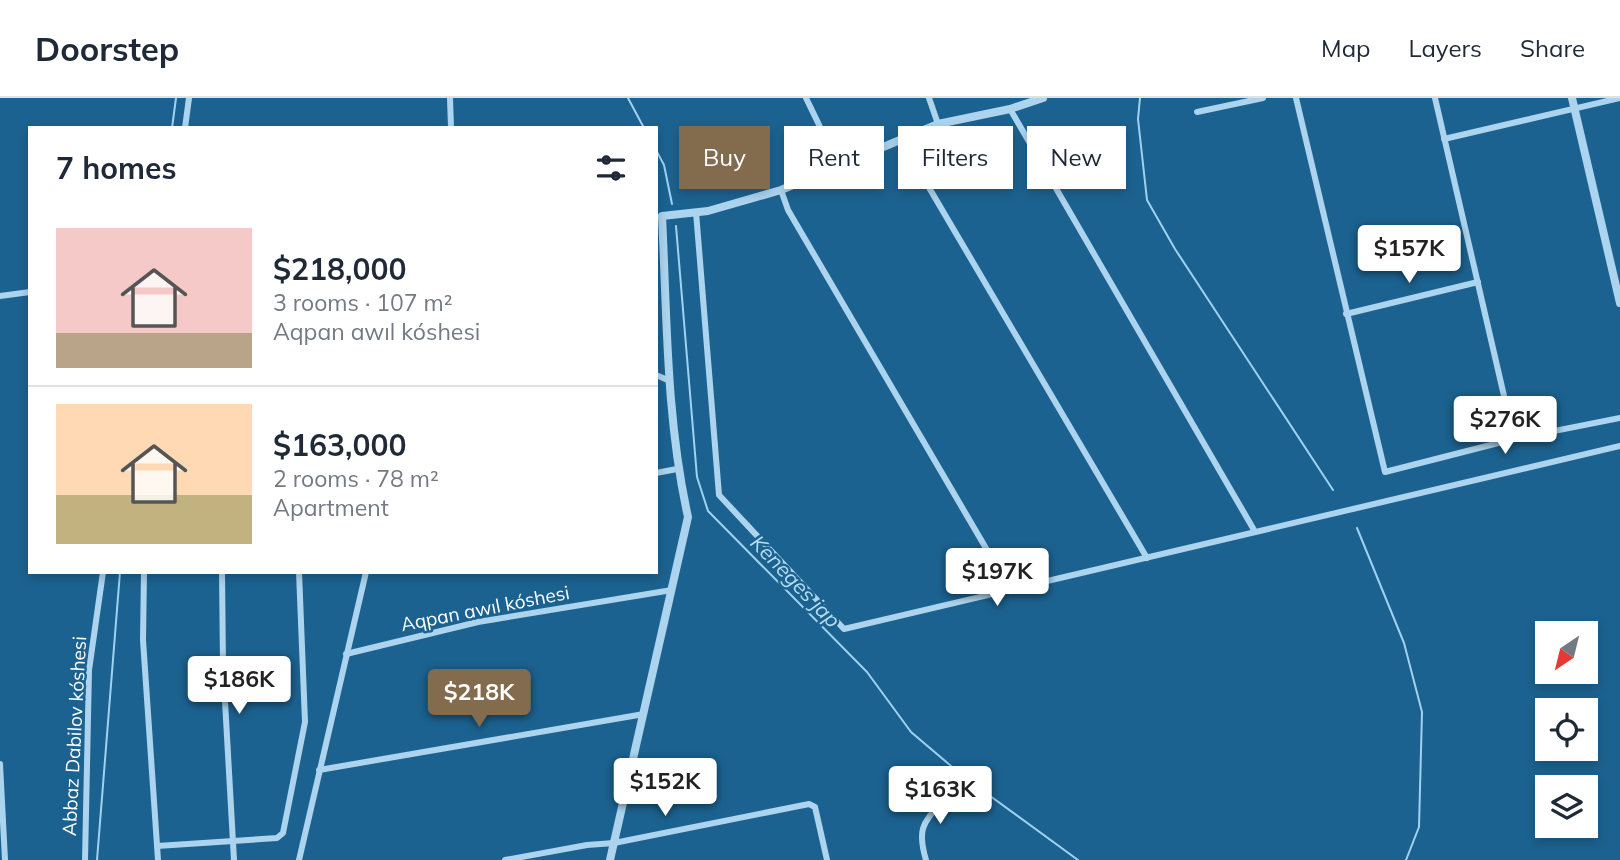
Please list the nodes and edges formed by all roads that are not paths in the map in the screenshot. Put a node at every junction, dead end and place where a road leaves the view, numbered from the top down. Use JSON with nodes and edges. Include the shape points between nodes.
{"nodes":[{"id":1,"x":189,"y":98,"type":"edge"},
{"id":2,"x":450,"y":98,"type":"edge"},
{"id":3,"x":806,"y":98,"type":"edge"},
{"id":4,"x":929,"y":98,"type":"edge"},
{"id":5,"x":1043,"y":98,"type":"edge"},
{"id":6,"x":1263,"y":98,"type":"edge"},
{"id":7,"x":1296,"y":98,"type":"edge"},
{"id":8,"x":1435,"y":98,"type":"edge"},
{"id":9,"x":1572,"y":98,"type":"edge"},
{"id":10,"x":1620,"y":98,"type":"edge"},
{"id":11,"x":1010,"y":109,"type":"junction"},
{"id":12,"x":1575,"y":109,"type":"junction"},
{"id":13,"x":1197,"y":113,"type":"dead end"},
{"id":14,"x":938,"y":124,"type":"junction"},
{"id":15,"x":185,"y":126,"type":"edge"},
{"id":16,"x":451,"y":126,"type":"edge"},
{"id":17,"x":820,"y":126,"type":"edge"},
{"id":18,"x":933,"y":126,"type":"edge"},
{"id":19,"x":1444,"y":139,"type":"junction"},
{"id":20,"x":784,"y":189,"type":"edge"},
{"id":21,"x":930,"y":189,"type":"edge"},
{"id":22,"x":781,"y":190,"type":"junction"},
{"id":23,"x":696,"y":212,"type":"junction"},
{"id":24,"x":659,"y":216,"type":"edge"},
{"id":25,"x":1478,"y":282,"type":"junction"},
{"id":26,"x":28,"y":292,"type":"edge"},
{"id":27,"x":0,"y":296,"type":"edge"},
{"id":28,"x":1620,"y":303,"type":"edge"},
{"id":29,"x":1346,"y":314,"type":"junction"},
{"id":30,"x":658,"y":375,"type":"edge"},
{"id":31,"x":670,"y":381,"type":"junction"},
{"id":32,"x":1620,"y":418,"type":"edge"},
{"id":33,"x":1514,"y":439,"type":"junction"},
{"id":34,"x":1620,"y":446,"type":"edge"},
{"id":35,"x":677,"y":469,"type":"junction"},
{"id":36,"x":658,"y":473,"type":"edge"},
{"id":37,"x":1254,"y":530,"type":"junction"},
{"id":38,"x":1147,"y":558,"type":"junction"},
{"id":39,"x":103,"y":574,"type":"edge"},
{"id":40,"x":144,"y":574,"type":"edge"},
{"id":41,"x":222,"y":574,"type":"edge"},
{"id":42,"x":299,"y":574,"type":"edge"},
{"id":43,"x":366,"y":574,"type":"edge"},
{"id":44,"x":672,"y":590,"type":"junction"},
{"id":45,"x":1011,"y":591,"type":"junction"},
{"id":46,"x":346,"y":654,"type":"junction"},
{"id":47,"x":644,"y":714,"type":"junction"},
{"id":48,"x":0,"y":764,"type":"edge"},
{"id":49,"x":319,"y":770,"type":"junction"},
{"id":50,"x":950,"y":792,"type":"dead end"},
{"id":51,"x":233,"y":842,"type":"junction"},
{"id":52,"x":614,"y":843,"type":"junction"},
{"id":53,"x":157,"y":846,"type":"junction"},
{"id":54,"x":5,"y":860,"type":"edge"},
{"id":55,"x":85,"y":860,"type":"edge"},
{"id":56,"x":158,"y":860,"type":"edge"},
{"id":57,"x":234,"y":860,"type":"edge"},
{"id":58,"x":299,"y":860,"type":"edge"},
{"id":59,"x":505,"y":860,"type":"edge"},
{"id":60,"x":610,"y":860,"type":"edge"},
{"id":61,"x":827,"y":860,"type":"edge"},
{"id":62,"x":926,"y":860,"type":"edge"}],
"edges":[{"from":1,"to":15,"type":"street"},
{"from":2,"to":16,"type":"street"},
{"from":3,"to":17,"type":"street"},
{"from":4,"to":14,"type":"street"},
{"from":5,"to":11,"type":"street"},
{"from":6,"to":13,"type":"street"},
{"from":7,"to":29,"type":"street"},
{"from":8,"to":19,"type":"street"},
{"from":9,"to":12,"type":"street"},
{"from":10,"to":12,"type":"street"},
{"from":11,"to":14,"type":"street"},
{"from":11,"to":37,"type":"street"},
{"from":12,"to":19,"type":"street"},
{"from":12,"to":28,"type":"street"},
{"from":14,"to":18,"type":"street"},
{"from":19,"to":25,"type":"street"},
{"from":20,"to":22,"type":"street"},
{"from":21,"to":38,"type":"street"},
{"from":22,"to":23,"type":"street"},
{"from":22,"to":45,"type":"street","via":[[788,210]]},
{"from":23,"to":24,"type":"street"},
{"from":23,"to":45,"type":"street","via":[[719,495],[844,629]]},
{"from":24,"to":31,"type":"street"},
{"from":25,"to":29,"type":"street"},
{"from":25,"to":33,"type":"street"},
{"from":26,"to":27,"type":"street"},
{"from":29,"to":33,"type":"street","via":[[1385,472]]},
{"from":30,"to":31,"type":"street"},
{"from":31,"to":35,"type":"street"},
{"from":32,"to":33,"type":"street"},
{"from":34,"to":37,"type":"street"},
{"from":35,"to":36,"type":"street"},
{"from":35,"to":44,"type":"street","via":[[688,517]]},
{"from":37,"to":38,"type":"street"},
{"from":38,"to":45,"type":"street"},
{"from":39,"to":55,"type":"street","name":"Abbaz Dabilov kóshesi","via":[[89,670]]},
{"from":40,"to":53,"type":"street"},
{"from":41,"to":51,"type":"street","via":[[222,666]]},
{"from":42,"to":51,"type":"street","via":[[304,722],[283,833],[277,838]]},
{"from":43,"to":46,"type":"street"},
{"from":44,"to":46,"type":"street","name":"Aqpan awıl kóshesi","via":[[478,622]]},
{"from":44,"to":47,"type":"street"},
{"from":46,"to":49,"type":"street"},
{"from":47,"to":49,"type":"street"},
{"from":47,"to":52,"type":"street"},
{"from":48,"to":54,"type":"street"},
{"from":49,"to":58,"type":"street"},
{"from":50,"to":62,"type":"street","via":[[921,829]]},
{"from":51,"to":53,"type":"street"},
{"from":51,"to":57,"type":"street"},
{"from":52,"to":59,"type":"street"},
{"from":52,"to":60,"type":"street"},
{"from":52,"to":61,"type":"street","via":[[809,804],[815,807]]},
{"from":53,"to":56,"type":"street"}]}
